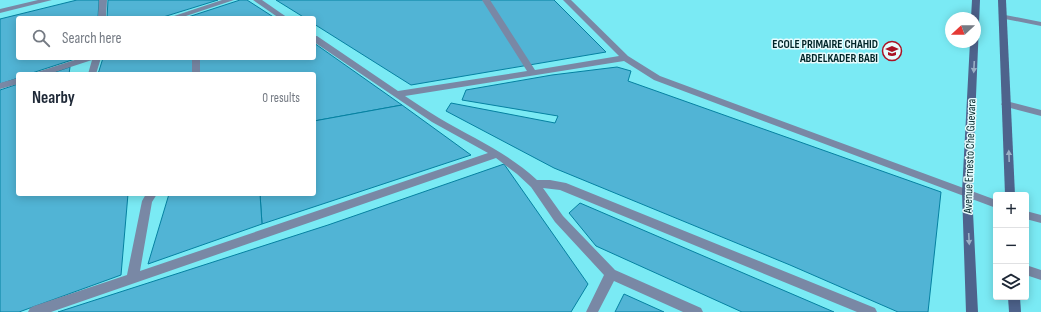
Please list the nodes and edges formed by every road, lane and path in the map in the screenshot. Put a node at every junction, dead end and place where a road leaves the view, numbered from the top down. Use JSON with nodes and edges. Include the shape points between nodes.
{"nodes":[{"id":1,"x":48,"y":0,"type":"edge"},
{"id":2,"x":103,"y":0,"type":"edge"},
{"id":3,"x":230,"y":0,"type":"edge"},
{"id":4,"x":257,"y":0,"type":"edge"},
{"id":5,"x":486,"y":0,"type":"edge"},
{"id":6,"x":567,"y":0,"type":"edge"},
{"id":7,"x":976,"y":0,"type":"edge"},
{"id":8,"x":1002,"y":0,"type":"edge"},
{"id":9,"x":0,"y":11,"type":"edge"},
{"id":10,"x":194,"y":15,"type":"edge"},
{"id":11,"x":102,"y":16,"type":"edge"},
{"id":12,"x":281,"y":16,"type":"edge"},
{"id":13,"x":1003,"y":16,"type":"junction"},
{"id":14,"x":1041,"y":24,"type":"edge"},
{"id":15,"x":316,"y":39,"type":"edge"},
{"id":16,"x":625,"y":58,"type":"junction"},
{"id":17,"x":84,"y":60,"type":"edge"},
{"id":18,"x":96,"y":60,"type":"edge"},
{"id":19,"x":196,"y":60,"type":"edge"},
{"id":20,"x":46,"y":72,"type":"edge"},
{"id":21,"x":93,"y":72,"type":"edge"},
{"id":22,"x":196,"y":72,"type":"edge"},
{"id":23,"x":532,"y":72,"type":"junction"},
{"id":24,"x":16,"y":82,"type":"edge"},
{"id":25,"x":0,"y":86,"type":"edge"},
{"id":26,"x":398,"y":94,"type":"junction"},
{"id":27,"x":1006,"y":104,"type":"junction"},
{"id":28,"x":1041,"y":113,"type":"edge"},
{"id":29,"x":497,"y":154,"type":"junction"},
{"id":30,"x":535,"y":184,"type":"junction"},
{"id":31,"x":967,"y":192,"type":"junction"},
{"id":32,"x":1010,"y":192,"type":"edge"},
{"id":33,"x":151,"y":196,"type":"edge"},
{"id":34,"x":993,"y":203,"type":"edge"},
{"id":35,"x":1029,"y":216,"type":"edge"},
{"id":36,"x":1041,"y":219,"type":"edge"},
{"id":37,"x":1029,"y":271,"type":"edge"},
{"id":38,"x":611,"y":274,"type":"junction"},
{"id":39,"x":1041,"y":275,"type":"edge"},
{"id":40,"x":132,"y":278,"type":"junction"},
{"id":41,"x":1014,"y":300,"type":"edge"},
{"id":42,"x":34,"y":312,"type":"edge"},
{"id":43,"x":592,"y":312,"type":"edge"},
{"id":44,"x":696,"y":312,"type":"edge"},
{"id":45,"x":871,"y":312,"type":"edge"},
{"id":46,"x":972,"y":312,"type":"edge"},
{"id":47,"x":1015,"y":312,"type":"edge"}],
"edges":[{"from":1,"to":9,"type":"street"},
{"from":2,"to":11,"type":"street"},
{"from":3,"to":10,"type":"street"},
{"from":4,"to":12,"type":"street"},
{"from":5,"to":23,"type":"street"},
{"from":6,"to":16,"type":"street"},
{"from":7,"to":31,"type":"main road","name":"Avenue Ernesto Che Guevara","one_way":true},
{"from":8,"to":13,"type":"main road"},
{"from":13,"to":14,"type":"street"},
{"from":13,"to":27,"type":"main road"},
{"from":15,"to":26,"type":"street"},
{"from":16,"to":23,"type":"street"},
{"from":16,"to":31,"type":"street","via":[[642,70],[677,86]]},
{"from":17,"to":20,"type":"street"},
{"from":18,"to":21,"type":"street"},
{"from":19,"to":22,"type":"street"},
{"from":23,"to":26,"type":"street"},
{"from":24,"to":25,"type":"street"},
{"from":26,"to":29,"type":"street","via":[[435,120]]},
{"from":27,"to":28,"type":"street"},
{"from":32,"to":27,"type":"main road","one_way":true},
{"from":29,"to":30,"type":"street"},
{"from":29,"to":40,"type":"street"},
{"from":30,"to":38,"type":"street","via":[[559,219]]},
{"from":30,"to":45,"type":"street","via":[[562,186]]},
{"from":31,"to":34,"type":"street"},
{"from":31,"to":46,"type":"main road","name":"Avenue Ernesto Che Guevara","one_way":true},
{"from":33,"to":40,"type":"street","via":[[147,201]]},
{"from":35,"to":36,"type":"street"},
{"from":37,"to":39,"type":"street"},
{"from":38,"to":43,"type":"street"},
{"from":38,"to":44,"type":"street"},
{"from":40,"to":42,"type":"street"},
{"from":41,"to":47,"type":"main road"}]}
